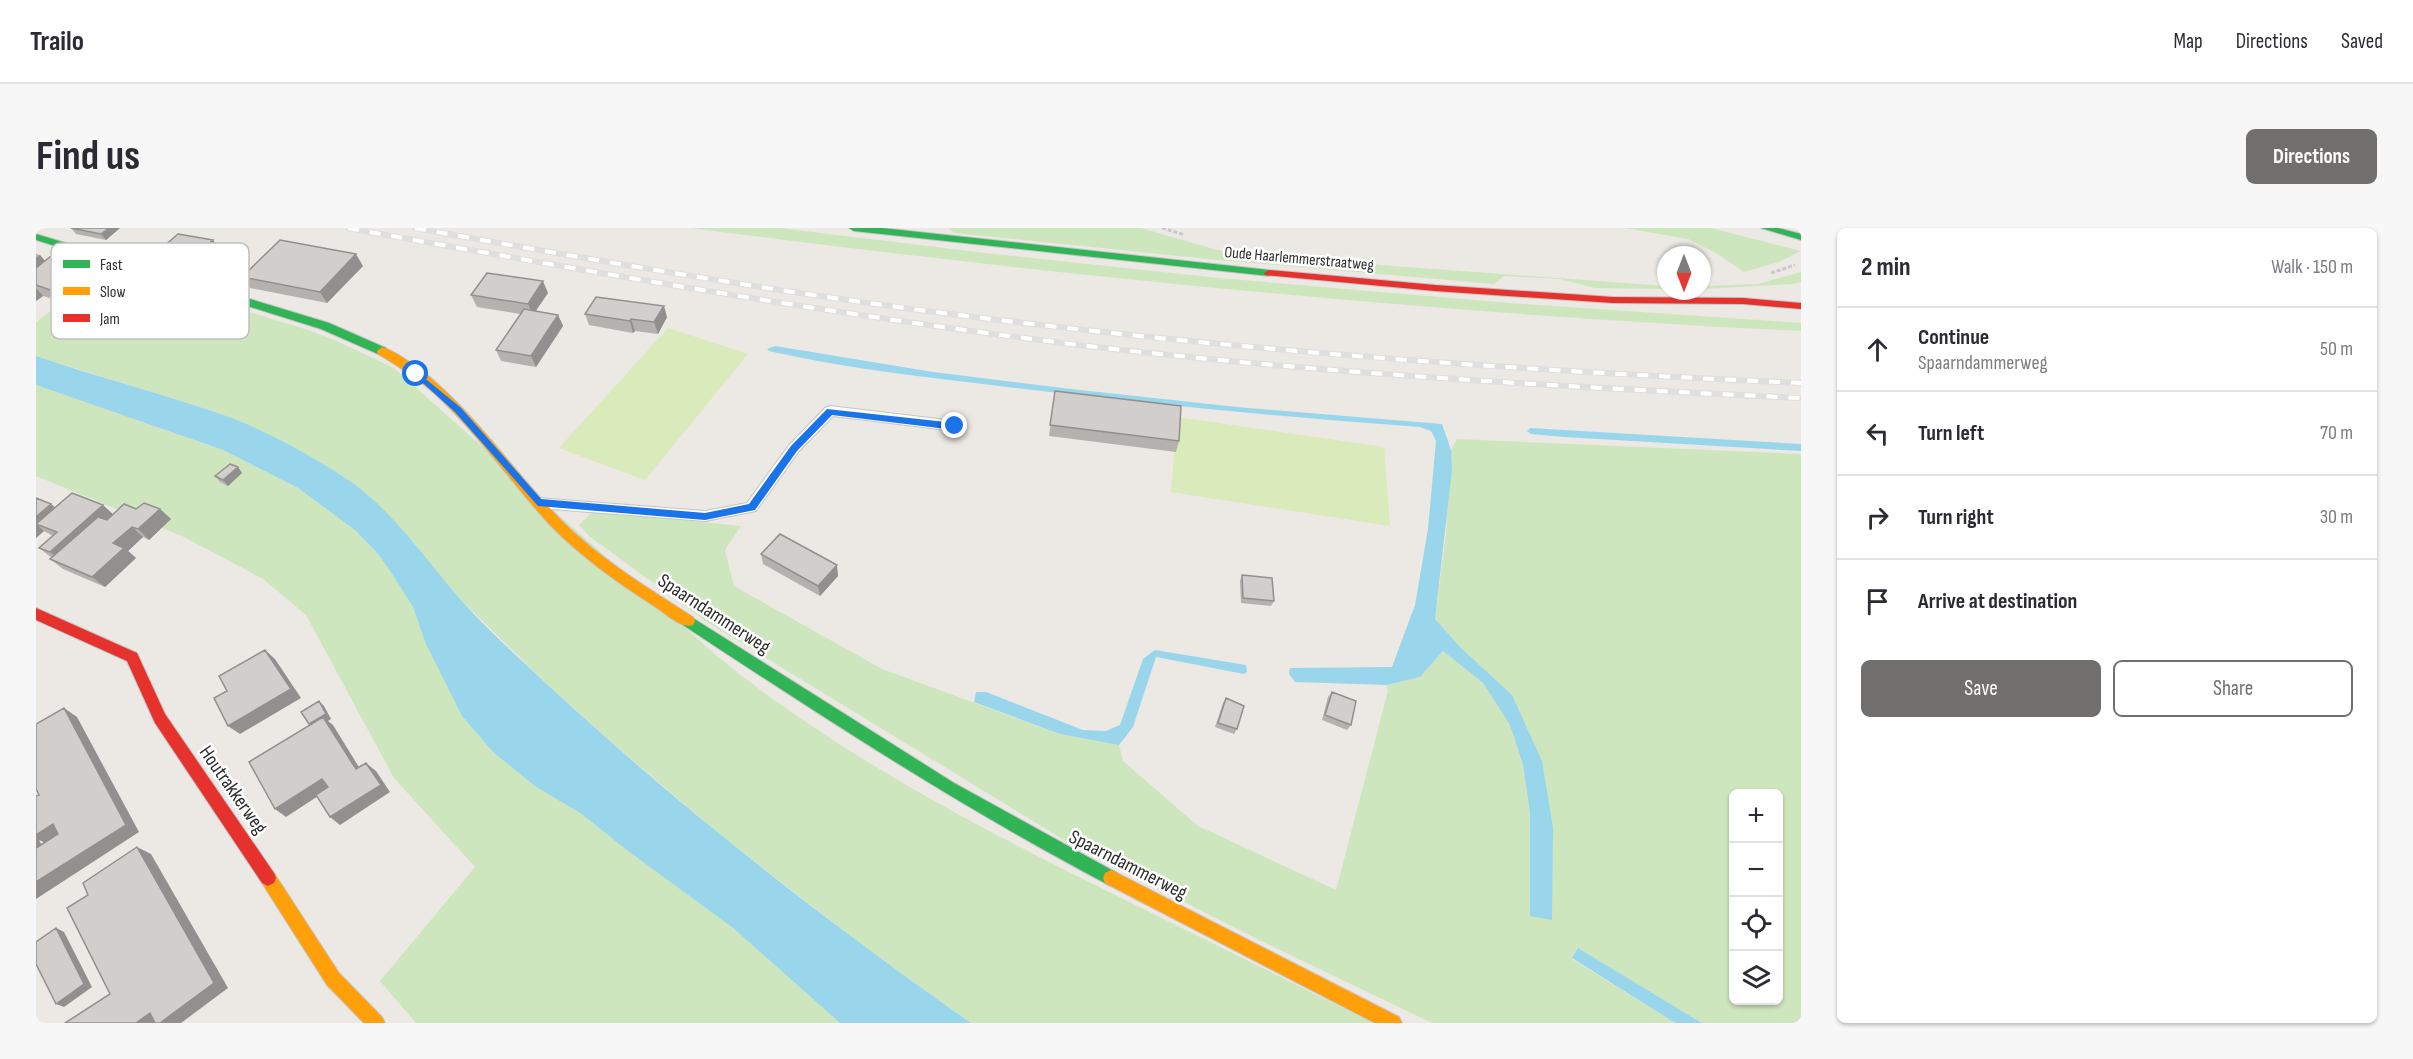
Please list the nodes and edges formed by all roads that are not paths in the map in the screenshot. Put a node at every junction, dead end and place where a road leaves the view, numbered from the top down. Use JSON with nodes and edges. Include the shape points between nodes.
{"nodes":[{"id":1,"x":854,"y":228,"type":"edge"},
{"id":2,"x":1766,"y":228,"type":"edge"},
{"id":3,"x":36,"y":237,"type":"edge"},
{"id":4,"x":1800,"y":237,"type":"edge"},
{"id":5,"x":55,"y":243,"type":"edge"},
{"id":6,"x":1801,"y":293,"type":"edge"},
{"id":7,"x":1743,"y":301,"type":"junction"},
{"id":8,"x":249,"y":303,"type":"edge"},
{"id":9,"x":1801,"y":306,"type":"edge"},
{"id":10,"x":955,"y":426,"type":"dead end"},
{"id":11,"x":538,"y":503,"type":"junction"},
{"id":12,"x":36,"y":615,"type":"edge"},
{"id":13,"x":376,"y":1023,"type":"edge"},
{"id":14,"x":1393,"y":1023,"type":"edge"}],
"edges":[{"from":1,"to":7,"type":"main road","name":"Oude Haarlemmerstraatweg","via":[[1188,266],[1435,288],[1613,300]]},
{"from":2,"to":4,"type":"main road"},
{"from":3,"to":5,"type":"main road","name":"Spaarndammerweg"},
{"from":6,"to":7,"type":"main road","name":"Oude Haarlemmerstraatweg"},
{"from":7,"to":9,"type":"main road","name":"Oude Haarlemmerstraatweg"},
{"from":8,"to":11,"type":"main road","name":"Spaarndammerweg","via":[[325,326],[385,352],[458,410]]},
{"from":10,"to":11,"type":"lane","via":[[830,411],[794,448],[751,507],[705,516]]},
{"from":11,"to":14,"type":"main road","name":"Spaarndammerweg","via":[[580,546],[653,598],[834,717],[1036,840]]},
{"from":12,"to":13,"type":"main road","name":"Houtrakkerweg","via":[[132,657],[160,718],[333,979]]}]}
